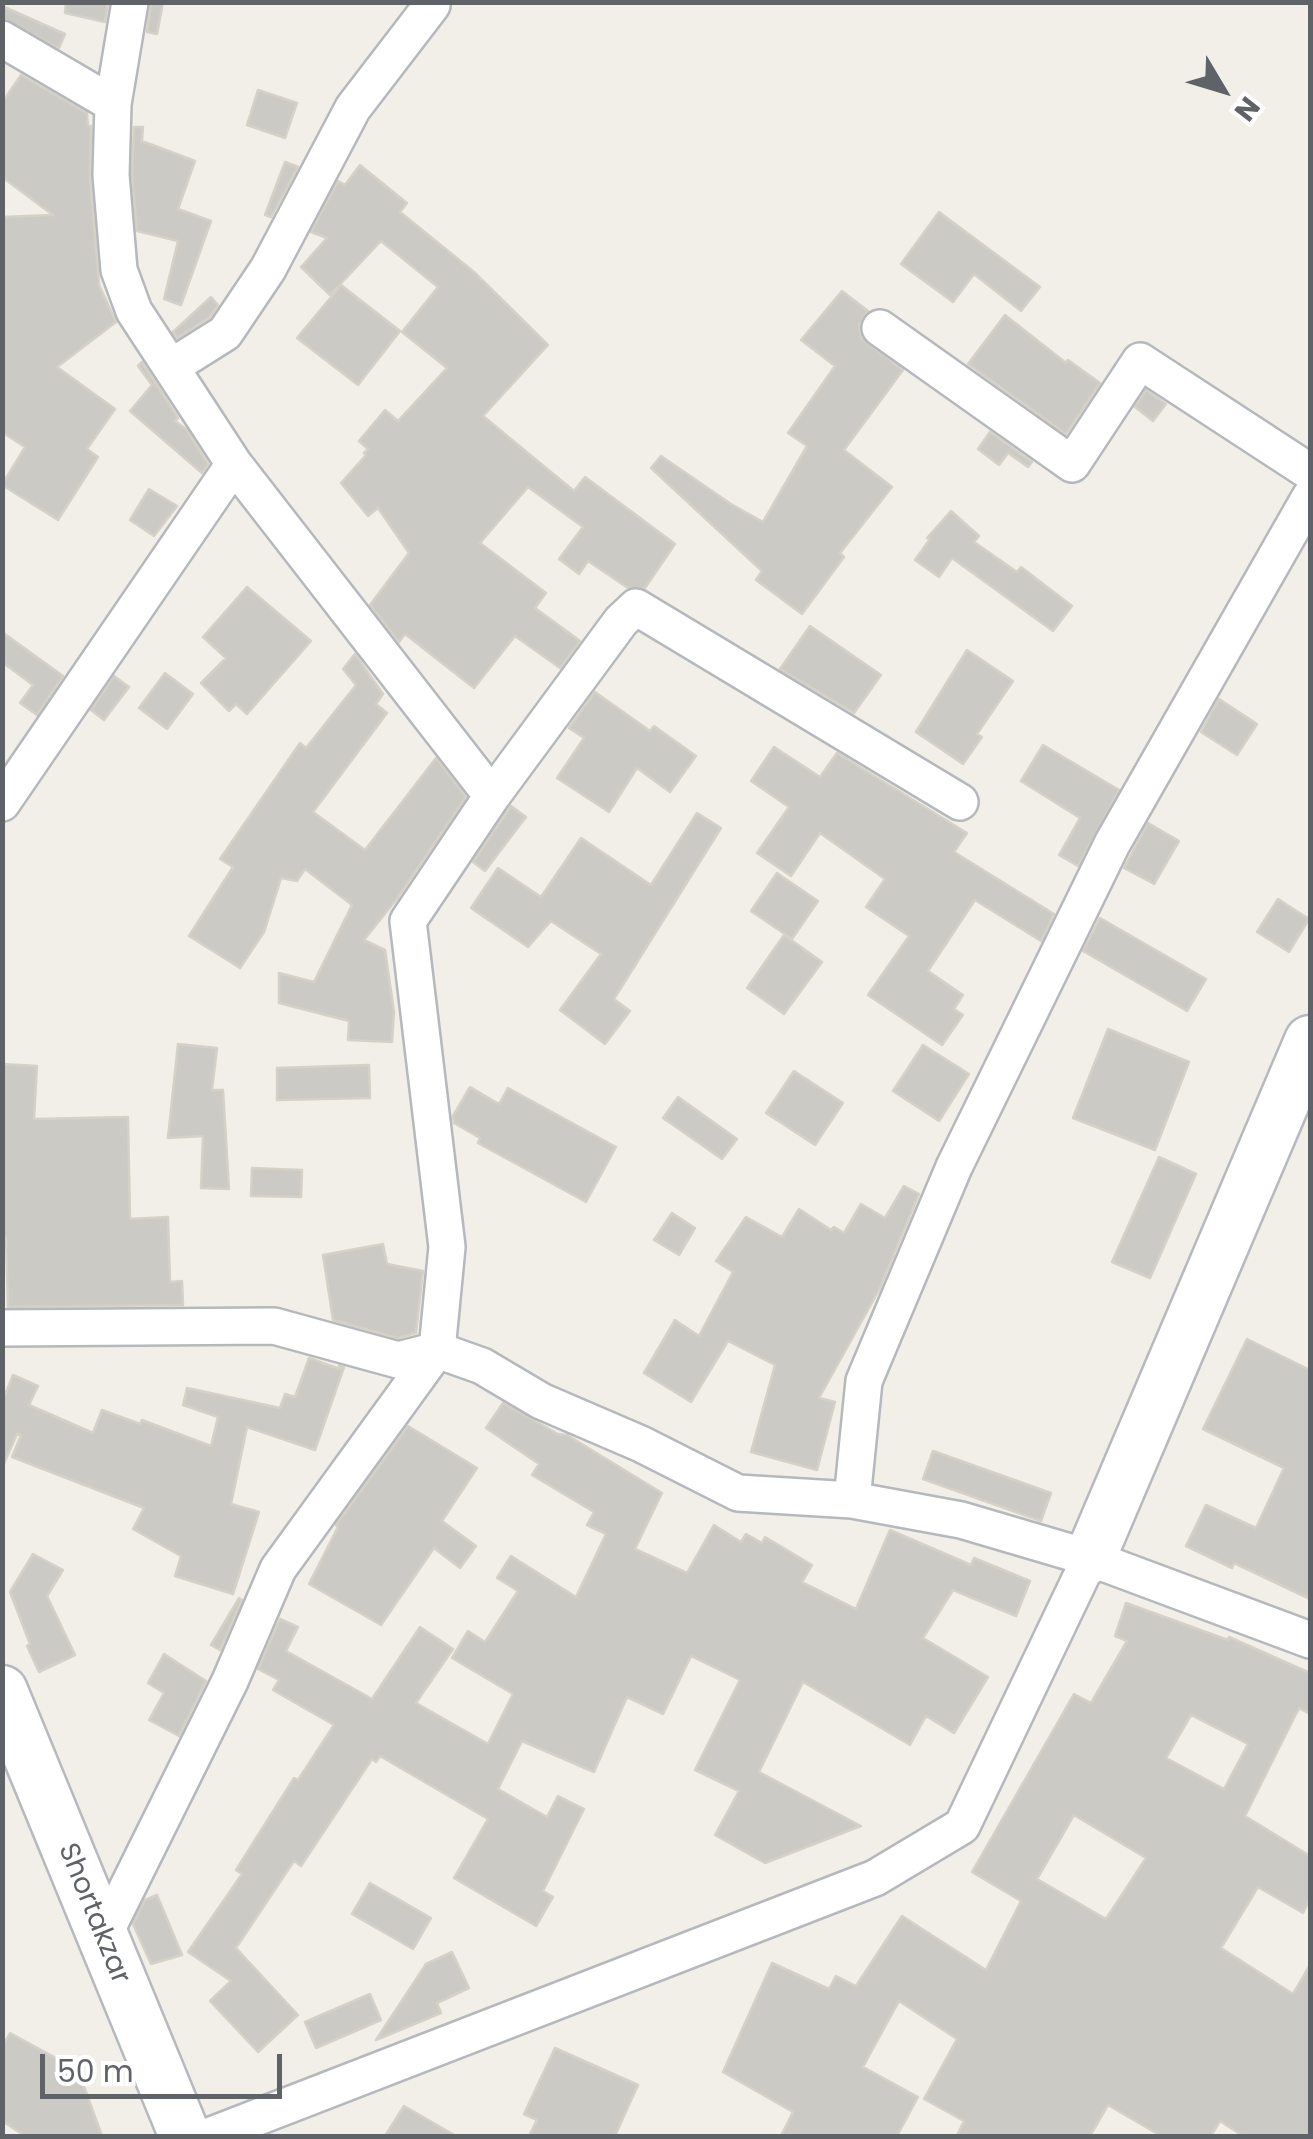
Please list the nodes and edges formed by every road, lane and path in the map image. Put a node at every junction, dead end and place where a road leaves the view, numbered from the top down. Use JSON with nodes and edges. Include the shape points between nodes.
{"nodes":[{"id":1,"x":130,"y":2,"type":"edge"},
{"id":2,"x":432,"y":5,"type":"dead end"},
{"id":3,"x":2,"y":39,"type":"edge"},
{"id":4,"x":114,"y":104,"type":"junction"},
{"id":5,"x":880,"y":328,"type":"dead end"},
{"id":6,"x":170,"y":367,"type":"junction"},
{"id":7,"x":234,"y":464,"type":"junction"},
{"id":8,"x":1310,"y":472,"type":"edge"},
{"id":9,"x":1310,"y":497,"type":"edge"},
{"id":10,"x":492,"y":796,"type":"junction"},
{"id":11,"x":960,"y":802,"type":"dead end"},
{"id":12,"x":2,"y":803,"type":"edge"},
{"id":13,"x":1310,"y":1041,"type":"edge"},
{"id":14,"x":2,"y":1328,"type":"edge"},
{"id":15,"x":437,"y":1350,"type":"junction"},
{"id":16,"x":852,"y":1500,"type":"junction"},
{"id":17,"x":1090,"y":1558,"type":"junction"},
{"id":18,"x":1310,"y":1640,"type":"edge"},
{"id":19,"x":2,"y":1691,"type":"edge"},
{"id":20,"x":103,"y":1937,"type":"junction"},
{"id":21,"x":185,"y":2136,"type":"edge"},
{"id":22,"x":209,"y":2136,"type":"edge"}],
"edges":[{"from":1,"to":4,"type":"street"},
{"from":2,"to":6,"type":"street","via":[[353,108],[268,269],[225,333]]},
{"from":3,"to":4,"type":"street"},
{"from":4,"to":6,"type":"street","via":[[111,175],[119,270],[134,311]]},
{"from":5,"to":8,"type":"street","via":[[1072,464],[1140,361]]},
{"from":6,"to":7,"type":"street"},
{"from":7,"to":10,"type":"street"},
{"from":7,"to":12,"type":"street"},
{"from":9,"to":16,"type":"street","via":[[1112,844],[954,1166],[864,1381]]},
{"from":10,"to":11,"type":"street","via":[[636,607]]},
{"from":10,"to":15,"type":"street","via":[[408,921],[447,1246]]},
{"from":13,"to":17,"type":"street"},
{"from":14,"to":15,"type":"street","via":[[274,1326],[398,1360]]},
{"from":15,"to":16,"type":"street","via":[[738,1493]]},
{"from":15,"to":20,"type":"street","via":[[278,1569]]},
{"from":16,"to":17,"type":"street","via":[[961,1520]]},
{"from":17,"to":18,"type":"street"},
{"from":17,"to":22,"type":"street","via":[[962,1826],[875,1878]]},
{"from":19,"to":20,"type":"street","name":"Shortakzar"},
{"from":20,"to":21,"type":"street","name":"Shortakzar"}]}
